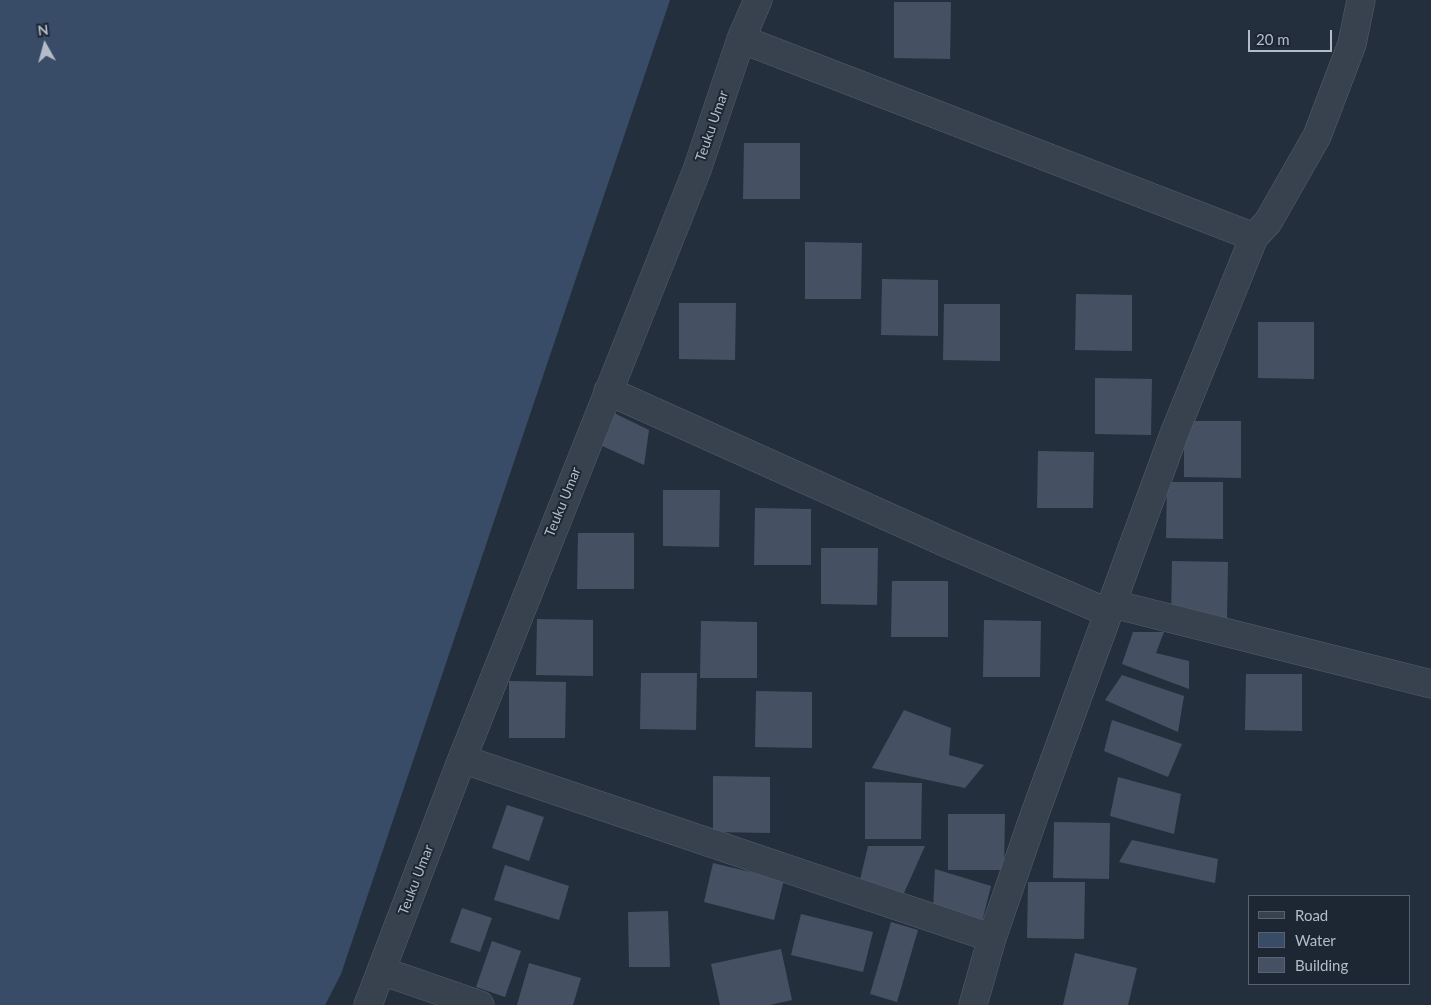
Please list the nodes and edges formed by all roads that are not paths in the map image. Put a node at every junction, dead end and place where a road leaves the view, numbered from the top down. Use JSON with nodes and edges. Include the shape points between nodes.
{"nodes":[{"id":1,"x":758,"y":0,"type":"edge"},
{"id":2,"x":1361,"y":0,"type":"edge"},
{"id":3,"x":741,"y":39,"type":"junction"},
{"id":4,"x":1254,"y":237,"type":"junction"},
{"id":5,"x":608,"y":391,"type":"junction"},
{"id":6,"x":1111,"y":608,"type":"junction"},
{"id":7,"x":1431,"y":684,"type":"edge"},
{"id":8,"x":462,"y":759,"type":"junction"},
{"id":9,"x":992,"y":938,"type":"junction"},
{"id":10,"x":382,"y":971,"type":"junction"},
{"id":11,"x":368,"y":1005,"type":"edge"},
{"id":12,"x":480,"y":1005,"type":"edge"},
{"id":13,"x":973,"y":1005,"type":"edge"}],
"edges":[{"from":1,"to":3,"type":"street","name":"Teuku Umar"},
{"from":2,"to":4,"type":"street","via":[[1352,44],[1316,136],[1268,222]]},
{"from":3,"to":4,"type":"street"},
{"from":3,"to":5,"type":"street","name":"Teuku Umar","via":[[697,170]]},
{"from":4,"to":6,"type":"street","via":[[1174,434]]},
{"from":5,"to":6,"type":"street","via":[[935,538]]},
{"from":5,"to":8,"type":"street","name":"Teuku Umar"},
{"from":6,"to":7,"type":"street"},
{"from":6,"to":9,"type":"street"},
{"from":8,"to":9,"type":"street"},
{"from":8,"to":10,"type":"street","name":"Teuku Umar"},
{"from":9,"to":13,"type":"street"},
{"from":10,"to":11,"type":"street","name":"Teuku Umar"},
{"from":10,"to":12,"type":"street"}]}
